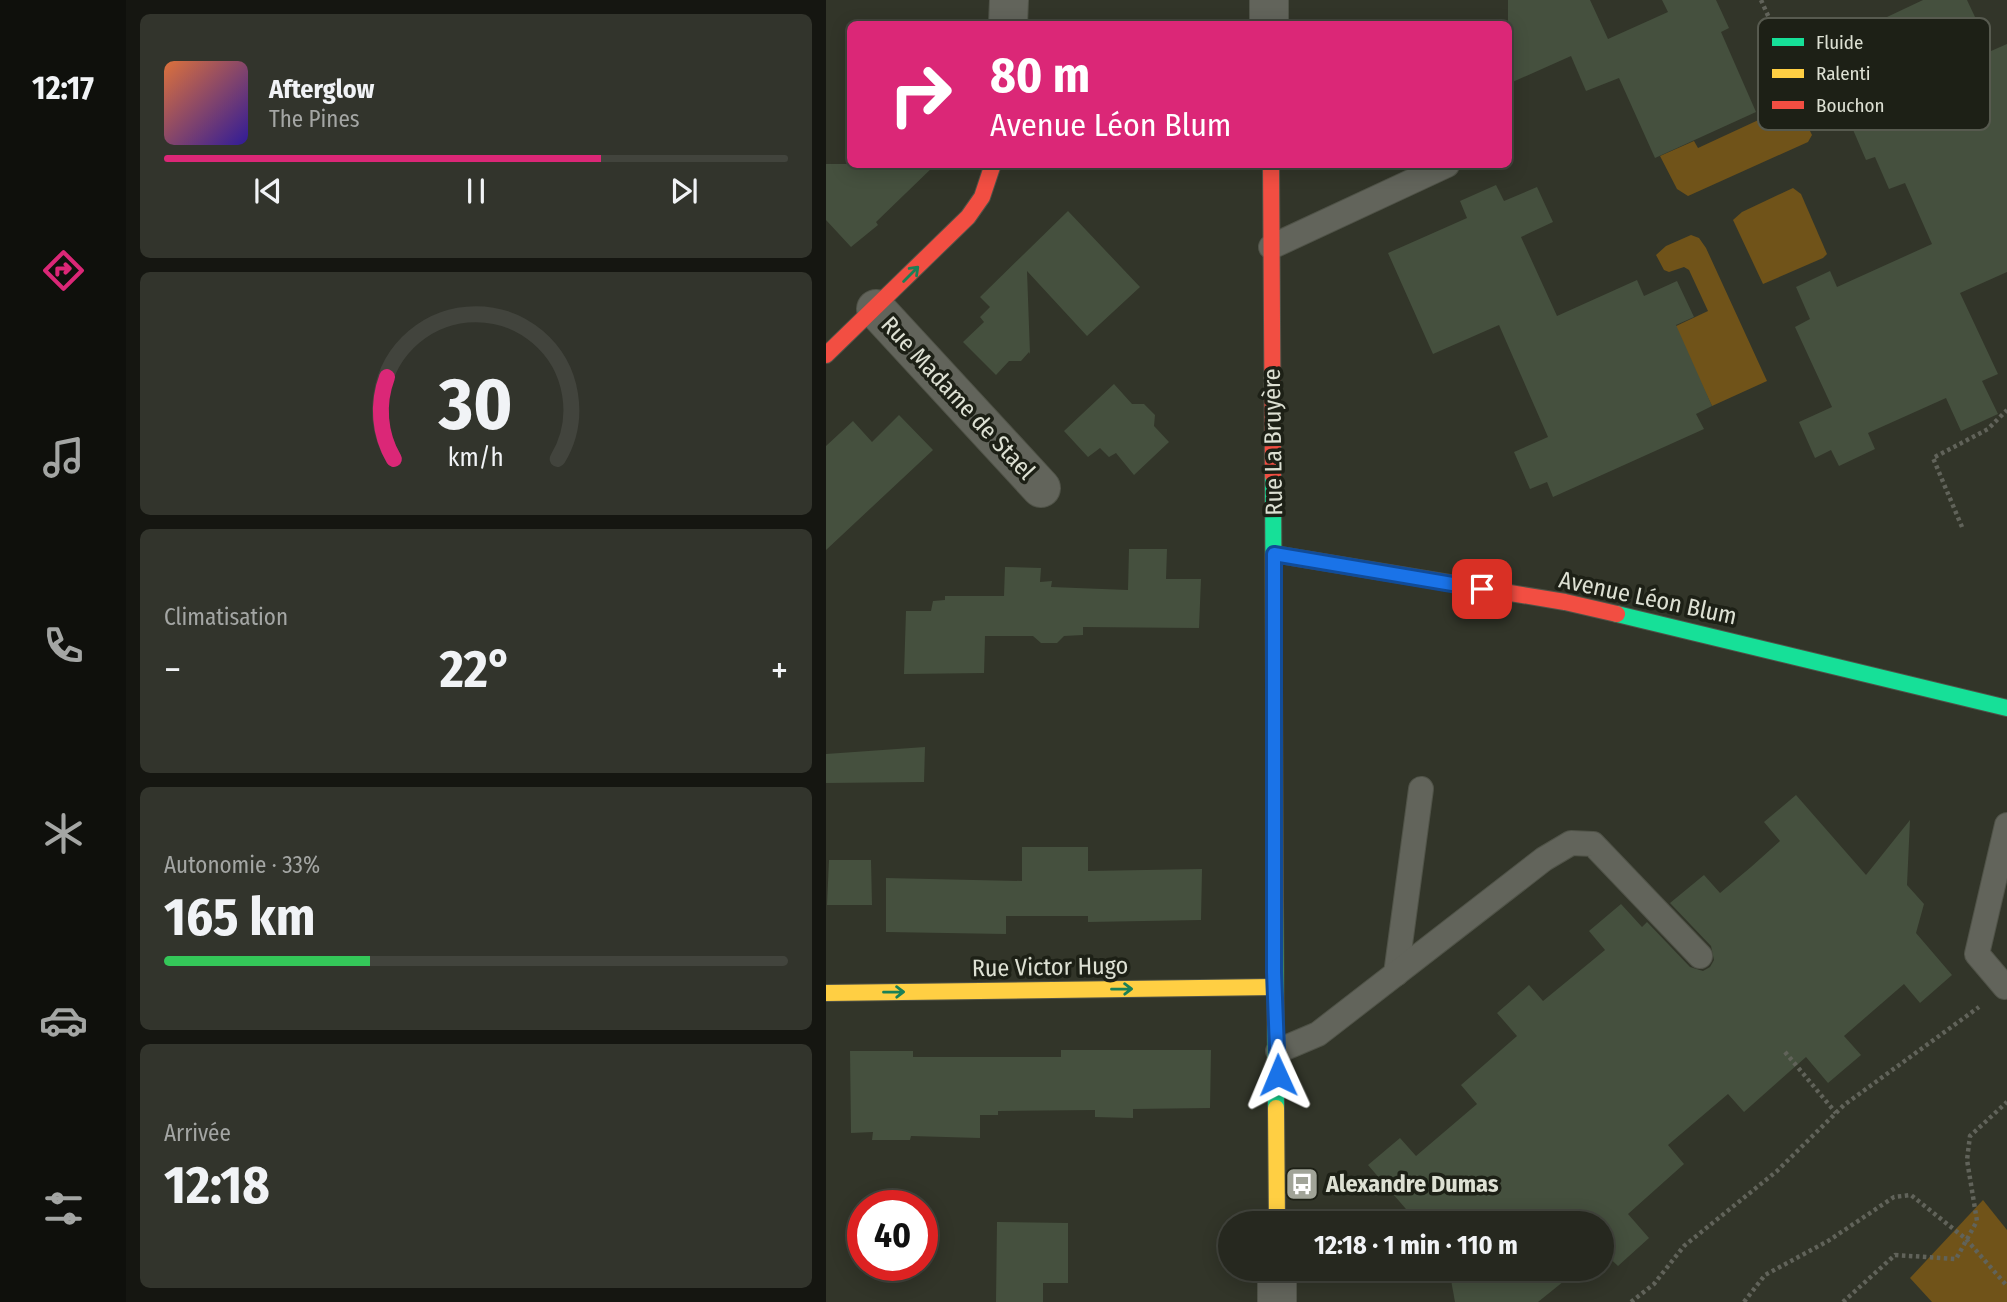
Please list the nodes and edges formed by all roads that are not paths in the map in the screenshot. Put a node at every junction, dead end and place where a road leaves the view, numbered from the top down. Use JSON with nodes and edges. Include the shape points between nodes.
{"nodes":[{"id":1,"x":1009,"y":0,"type":"edge"},
{"id":2,"x":1269,"y":0,"type":"edge"},
{"id":3,"x":1008,"y":21,"type":"edge"},
{"id":4,"x":1269,"y":21,"type":"edge"},
{"id":5,"x":992,"y":168,"type":"edge"},
{"id":6,"x":1270,"y":168,"type":"edge"},
{"id":7,"x":1441,"y":168,"type":"edge"},
{"id":8,"x":1271,"y":247,"type":"junction"},
{"id":9,"x":876,"y":309,"type":"junction"},
{"id":10,"x":828,"y":349,"type":"edge"},
{"id":11,"x":1041,"y":488,"type":"dead end"},
{"id":12,"x":1274,"y":554,"type":"junction"},
{"id":13,"x":2007,"y":708,"type":"edge"},
{"id":14,"x":1421,"y":789,"type":"dead end"},
{"id":15,"x":2007,"y":825,"type":"edge"},
{"id":16,"x":1700,"y":956,"type":"dead end"},
{"id":17,"x":1396,"y":974,"type":"junction"},
{"id":18,"x":1274,"y":987,"type":"junction"},
{"id":19,"x":2005,"y":987,"type":"edge"},
{"id":20,"x":826,"y":993,"type":"edge"},
{"id":21,"x":1278,"y":1051,"type":"junction"},
{"id":22,"x":1277,"y":1211,"type":"edge"},
{"id":23,"x":1277,"y":1281,"type":"edge"},
{"id":24,"x":1277,"y":1302,"type":"edge"}],
"edges":[{"from":1,"to":3,"type":"street"},
{"from":2,"to":4,"type":"street"},
{"from":9,"to":5,"type":"street","one_way":true,"via":[[968,217],[982,197]]},
{"from":6,"to":8,"type":"street","name":"Rue La Bruyère"},
{"from":7,"to":8,"type":"lane"},
{"from":8,"to":12,"type":"street","name":"Rue La Bruyère"},
{"from":9,"to":10,"type":"street"},
{"from":9,"to":11,"type":"street","name":"Rue Madame de Stael"},
{"from":12,"to":13,"type":"street","name":"Avenue Léon Blum","via":[[1565,602]]},
{"from":12,"to":18,"type":"street","name":"Rue La Bruyère"},
{"from":14,"to":17,"type":"lane"},
{"from":15,"to":19,"type":"lane","via":[[1977,954]]},
{"from":16,"to":17,"type":"lane","via":[[1593,844],[1571,843]]},
{"from":17,"to":21,"type":"lane","via":[[1318,1034]]},
{"from":20,"to":18,"type":"street","name":"Rue Victor Hugo","one_way":true},
{"from":18,"to":21,"type":"street","name":"Rue La Bruyère"},
{"from":21,"to":22,"type":"street","name":"Rue La Bruyère"},
{"from":23,"to":24,"type":"street"}]}
